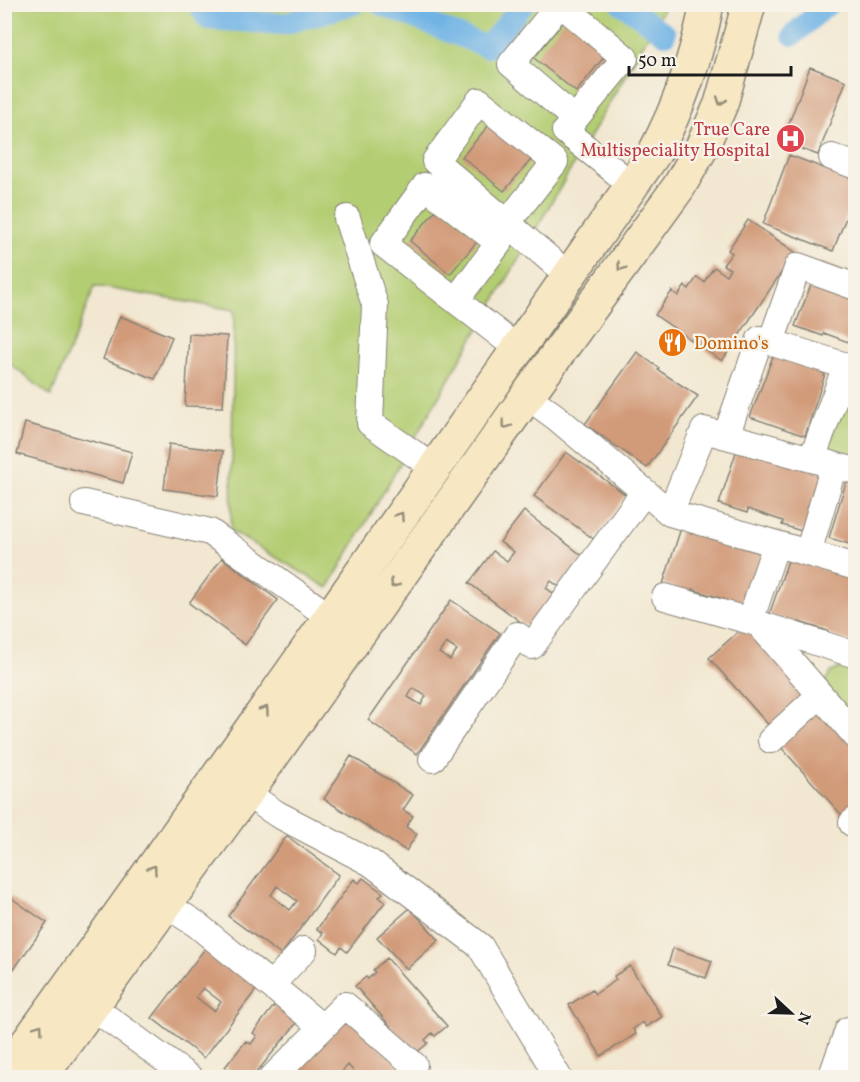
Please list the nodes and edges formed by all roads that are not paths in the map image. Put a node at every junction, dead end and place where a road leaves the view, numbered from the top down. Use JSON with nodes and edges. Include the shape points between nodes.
{"nodes":[{"id":1,"x":561,"y":4,"type":"edge"},
{"id":2,"x":707,"y":4,"type":"edge"},
{"id":3,"x":749,"y":4,"type":"edge"},
{"id":4,"x":575,"y":119,"type":"junction"},
{"id":5,"x":632,"y":185,"type":"junction"},
{"id":6,"x":347,"y":218,"type":"dead end"},
{"id":7,"x":508,"y":222,"type":"junction"},
{"id":8,"x":568,"y":274,"type":"junction"},
{"id":9,"x":855,"y":287,"type":"edge"},
{"id":10,"x":456,"y":300,"type":"junction"},
{"id":11,"x":771,"y":342,"type":"junction"},
{"id":12,"x":517,"y":348,"type":"junction"},
{"id":13,"x":851,"y":368,"type":"edge"},
{"id":14,"x":497,"y":377,"type":"junction"},
{"id":15,"x":526,"y":396,"type":"junction"},
{"id":16,"x":726,"y":436,"type":"junction"},
{"id":17,"x":834,"y":465,"type":"edge"},
{"id":18,"x":433,"y":467,"type":"junction"},
{"id":19,"x":644,"y":492,"type":"junction"},
{"id":20,"x":84,"y":503,"type":"dead end"},
{"id":21,"x":670,"y":513,"type":"junction"},
{"id":22,"x":776,"y":543,"type":"junction"},
{"id":23,"x":808,"y":553,"type":"junction"},
{"id":24,"x":855,"y":567,"type":"edge"},
{"id":25,"x":665,"y":597,"type":"dead end"},
{"id":26,"x":330,"y":617,"type":"junction"},
{"id":27,"x":755,"y":622,"type":"junction"},
{"id":28,"x":855,"y":655,"type":"edge"},
{"id":29,"x":820,"y":695,"type":"junction"},
{"id":30,"x":855,"y":736,"type":"edge"},
{"id":31,"x":771,"y":740,"type":"dead end"},
{"id":32,"x":432,"y":759,"type":"dead end"},
{"id":33,"x":246,"y":793,"type":"junction"},
{"id":34,"x":165,"y":904,"type":"junction"},
{"id":35,"x":304,"y":950,"type":"dead end"},
{"id":36,"x":271,"y":985,"type":"junction"},
{"id":37,"x":91,"y":1006,"type":"junction"},
{"id":38,"x":322,"y":1027,"type":"junction"},
{"id":39,"x":855,"y":1032,"type":"edge"},
{"id":40,"x":414,"y":1065,"type":"dead end"},
{"id":41,"x":4,"y":1075,"type":"edge"},
{"id":42,"x":40,"y":1077,"type":"edge"},
{"id":43,"x":190,"y":1077,"type":"edge"},
{"id":44,"x":272,"y":1077,"type":"edge"},
{"id":45,"x":559,"y":1077,"type":"edge"},
{"id":46,"x":831,"y":1077,"type":"edge"}],
"edges":[{"from":1,"to":4,"type":"street","via":[[511,64]]},
{"from":1,"to":4,"type":"street","via":[[625,58]]},
{"from":2,"to":5,"type":"main road","via":[[669,125]]},
{"from":3,"to":15,"type":"main road","one_way":true,"via":[[721,104],[702,147],[678,189]]},
{"from":4,"to":5,"type":"street","via":[[565,131]]},
{"from":5,"to":8,"type":"main road"},
{"from":6,"to":18,"type":"street","via":[[375,305],[370,423]]},
{"from":7,"to":7,"type":"street","via":[[435,161],[479,101],[555,162]]},
{"from":7,"to":8,"type":"street"},
{"from":8,"to":12,"type":"main road"},
{"from":9,"to":11,"type":"street","via":[[798,266]]},
{"from":10,"to":10,"type":"street","via":[[383,244],[425,186],[499,243]]},
{"from":10,"to":12,"type":"street"},
{"from":11,"to":13,"type":"street"},
{"from":11,"to":16,"type":"street","via":[[760,339]]},
{"from":12,"to":14,"type":"main road"},
{"from":13,"to":17,"type":"street"},
{"from":14,"to":15,"type":"main road"},
{"from":14,"to":18,"type":"main road"},
{"from":15,"to":19,"type":"street"},
{"from":15,"to":33,"type":"main road","one_way":true},
{"from":16,"to":17,"type":"street"},
{"from":16,"to":21,"type":"street","via":[[704,430]]},
{"from":17,"to":23,"type":"street"},
{"from":26,"to":18,"type":"main road","one_way":true},
{"from":19,"to":21,"type":"street"},
{"from":19,"to":32,"type":"street","via":[[532,646],[517,635]]},
{"from":20,"to":26,"type":"street","via":[[210,532]]},
{"from":21,"to":22,"type":"street"},
{"from":22,"to":23,"type":"street"},
{"from":22,"to":27,"type":"street"},
{"from":23,"to":24,"type":"street"},
{"from":25,"to":27,"type":"street"},
{"from":41,"to":26,"type":"main road","one_way":true},
{"from":27,"to":28,"type":"street"},
{"from":27,"to":29,"type":"street"},
{"from":29,"to":30,"type":"street"},
{"from":29,"to":31,"type":"street"},
{"from":33,"to":34,"type":"main road"},
{"from":33,"to":45,"type":"street","via":[[371,863],[480,946]]},
{"from":34,"to":36,"type":"street"},
{"from":34,"to":37,"type":"main road"},
{"from":35,"to":36,"type":"street"},
{"from":36,"to":38,"type":"street"},
{"from":37,"to":42,"type":"main road"},
{"from":37,"to":43,"type":"street"},
{"from":38,"to":40,"type":"street","via":[[345,1005]]},
{"from":38,"to":44,"type":"street"},
{"from":39,"to":46,"type":"street","via":[[848,1030]]}]}
